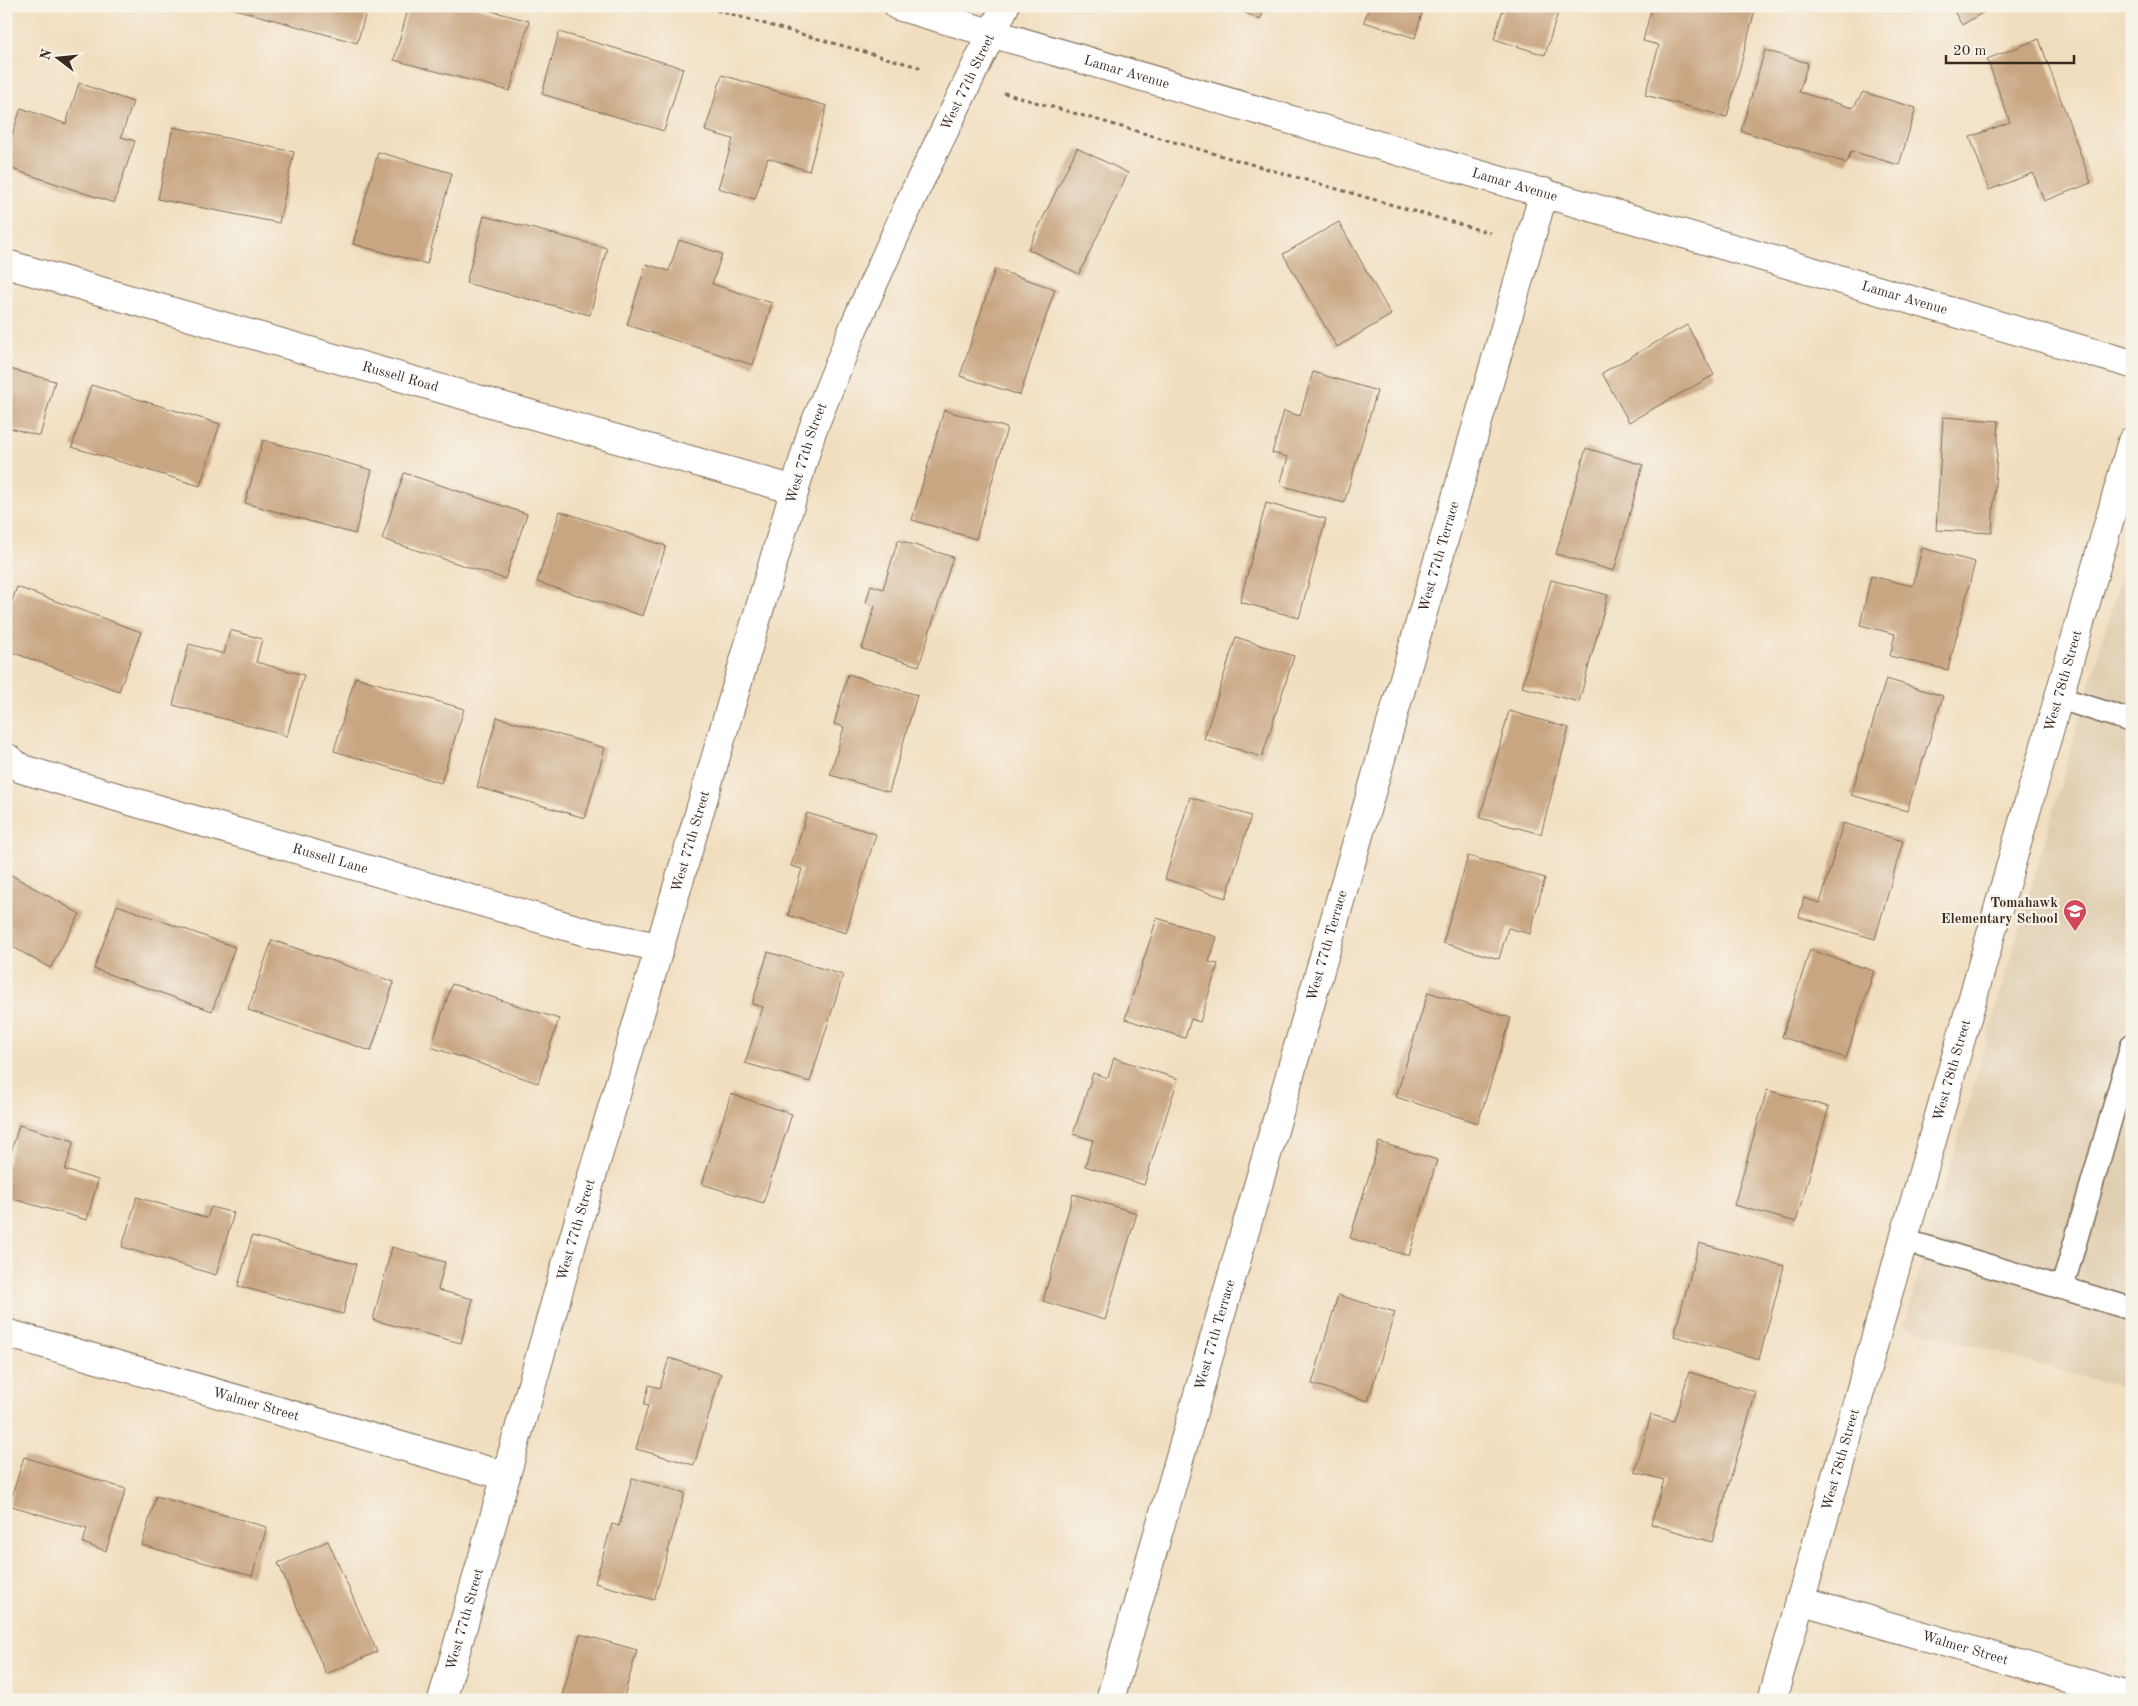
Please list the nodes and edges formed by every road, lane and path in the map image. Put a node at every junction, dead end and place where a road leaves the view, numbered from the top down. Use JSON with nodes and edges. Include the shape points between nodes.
{"nodes":[{"id":1,"x":702,"y":6,"type":"edge"},
{"id":2,"x":898,"y":6,"type":"edge"},
{"id":3,"x":1005,"y":6,"type":"edge"},
{"id":4,"x":992,"y":34,"type":"junction"},
{"id":5,"x":922,"y":68,"type":"dead end"},
{"id":6,"x":996,"y":90,"type":"dead end"},
{"id":7,"x":1544,"y":192,"type":"junction"},
{"id":8,"x":1490,"y":233,"type":"dead end"},
{"id":9,"x":6,"y":264,"type":"edge"},
{"id":10,"x":2132,"y":364,"type":"edge"},
{"id":11,"x":2132,"y":441,"type":"edge"},
{"id":12,"x":795,"y":490,"type":"junction"},
{"id":13,"x":2059,"y":698,"type":"junction"},
{"id":14,"x":2132,"y":721,"type":"edge"},
{"id":15,"x":6,"y":758,"type":"edge"},
{"id":16,"x":658,"y":947,"type":"junction"},
{"id":17,"x":2132,"y":1045,"type":"edge"},
{"id":18,"x":1903,"y":1240,"type":"junction"},
{"id":19,"x":2062,"y":1288,"type":"junction"},
{"id":20,"x":2132,"y":1309,"type":"edge"},
{"id":21,"x":6,"y":1333,"type":"edge"},
{"id":22,"x":506,"y":1476,"type":"junction"},
{"id":23,"x":1800,"y":1600,"type":"junction"},
{"id":24,"x":2132,"y":1697,"type":"edge"},
{"id":25,"x":442,"y":1700,"type":"edge"},
{"id":26,"x":1110,"y":1700,"type":"edge"},
{"id":27,"x":1772,"y":1700,"type":"edge"}],
"edges":[{"from":1,"to":5,"type":"path"},
{"from":2,"to":4,"type":"street","name":"Lamar Avenue"},
{"from":3,"to":4,"type":"street","name":"West 77th Street"},
{"from":4,"to":7,"type":"street","name":"Lamar Avenue"},
{"from":4,"to":12,"type":"street","name":"West 77th Street","via":[[915,191],[853,329],[812,431]]},
{"from":6,"to":8,"type":"path"},
{"from":7,"to":10,"type":"street","name":"Lamar Avenue"},
{"from":7,"to":26,"type":"street","name":"West 77th Terrace"},
{"from":9,"to":12,"type":"street","name":"Russell Road"},
{"from":11,"to":13,"type":"street","name":"West 78th Street"},
{"from":12,"to":16,"type":"street","name":"West 77th Street"},
{"from":13,"to":14,"type":"lane"},
{"from":13,"to":18,"type":"street","name":"West 78th Street"},
{"from":15,"to":16,"type":"street","name":"Russell Lane","via":[[22,769],[229,830],[590,933]]},
{"from":16,"to":22,"type":"street","name":"West 77th Street"},
{"from":17,"to":19,"type":"lane"},
{"from":18,"to":19,"type":"lane"},
{"from":18,"to":23,"type":"street","name":"West 78th Street"},
{"from":19,"to":20,"type":"lane"},
{"from":21,"to":22,"type":"street","name":"Walmer Street"},
{"from":22,"to":25,"type":"street","name":"West 77th Street"},
{"from":23,"to":24,"type":"street","name":"Walmer Street"},
{"from":23,"to":27,"type":"street","name":"West 78th Street"}]}
